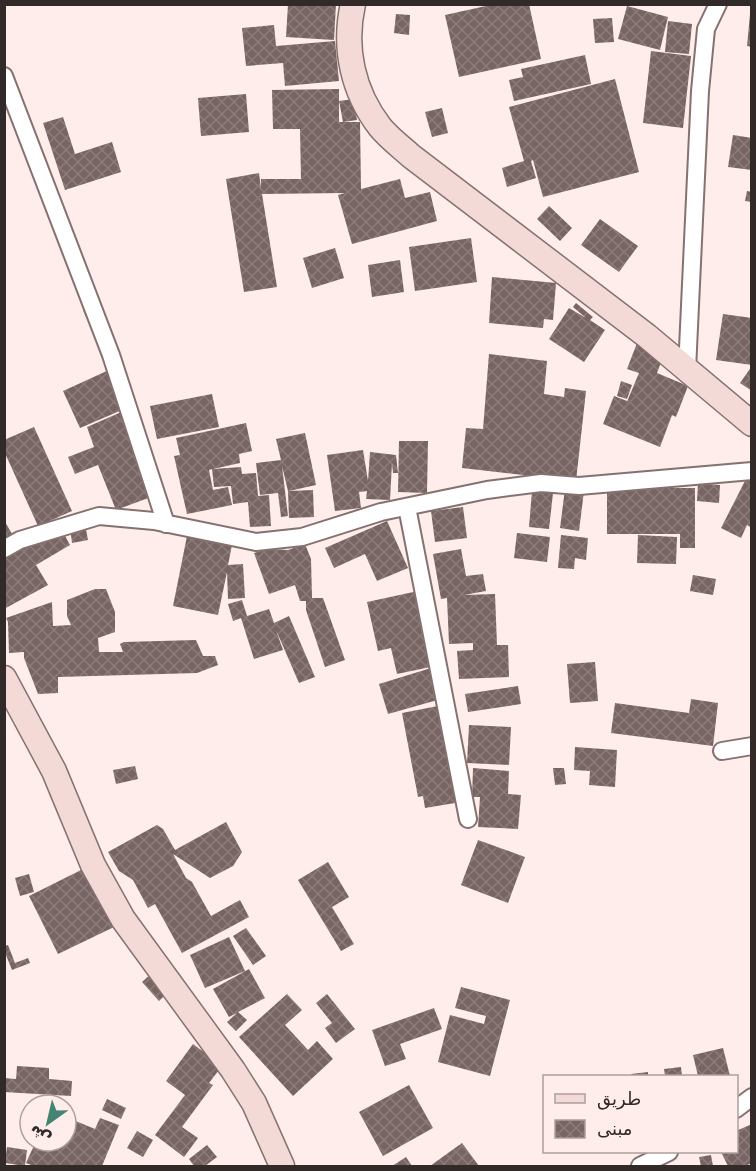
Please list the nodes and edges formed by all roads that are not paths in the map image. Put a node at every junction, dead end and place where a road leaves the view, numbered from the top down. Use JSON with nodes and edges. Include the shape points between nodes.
{"nodes":[{"id":1,"x":353,"y":4,"type":"edge"},
{"id":2,"x":718,"y":4,"type":"edge"},
{"id":3,"x":4,"y":75,"type":"edge"},
{"id":4,"x":687,"y":370,"type":"junction"},
{"id":5,"x":752,"y":424,"type":"edge"},
{"id":6,"x":752,"y":471,"type":"edge"},
{"id":7,"x":407,"y":507,"type":"junction"},
{"id":8,"x":166,"y":524,"type":"junction"},
{"id":9,"x":4,"y":549,"type":"edge"},
{"id":10,"x":4,"y":678,"type":"edge"},
{"id":11,"x":752,"y":746,"type":"edge"},
{"id":12,"x":722,"y":751,"type":"dead end"},
{"id":13,"x":468,"y":819,"type":"dead end"},
{"id":14,"x":752,"y":1097,"type":"edge"},
{"id":15,"x":738,"y":1108,"type":"edge"},
{"id":16,"x":667,"y":1153,"type":"edge"},
{"id":17,"x":282,"y":1167,"type":"edge"},
{"id":18,"x":640,"y":1167,"type":"edge"}],
"edges":[{"from":1,"to":4,"type":"main road","via":[[350,60],[359,93],[381,128],[411,156]]},
{"from":2,"to":4,"type":"street","via":[[706,29],[700,91]]},
{"from":3,"to":8,"type":"street","via":[[111,355]]},
{"from":4,"to":5,"type":"main road"},
{"from":6,"to":7,"type":"street","via":[[579,486],[541,483]]},
{"from":7,"to":8,"type":"street","via":[[302,537],[256,542]]},
{"from":7,"to":13,"type":"street"},
{"from":8,"to":9,"type":"street","via":[[99,516],[20,540]]},
{"from":10,"to":17,"type":"main road","via":[[54,771],[93,865],[123,919],[254,1102]]},
{"from":11,"to":12,"type":"street"},
{"from":14,"to":15,"type":"street"},
{"from":16,"to":18,"type":"street"}]}
